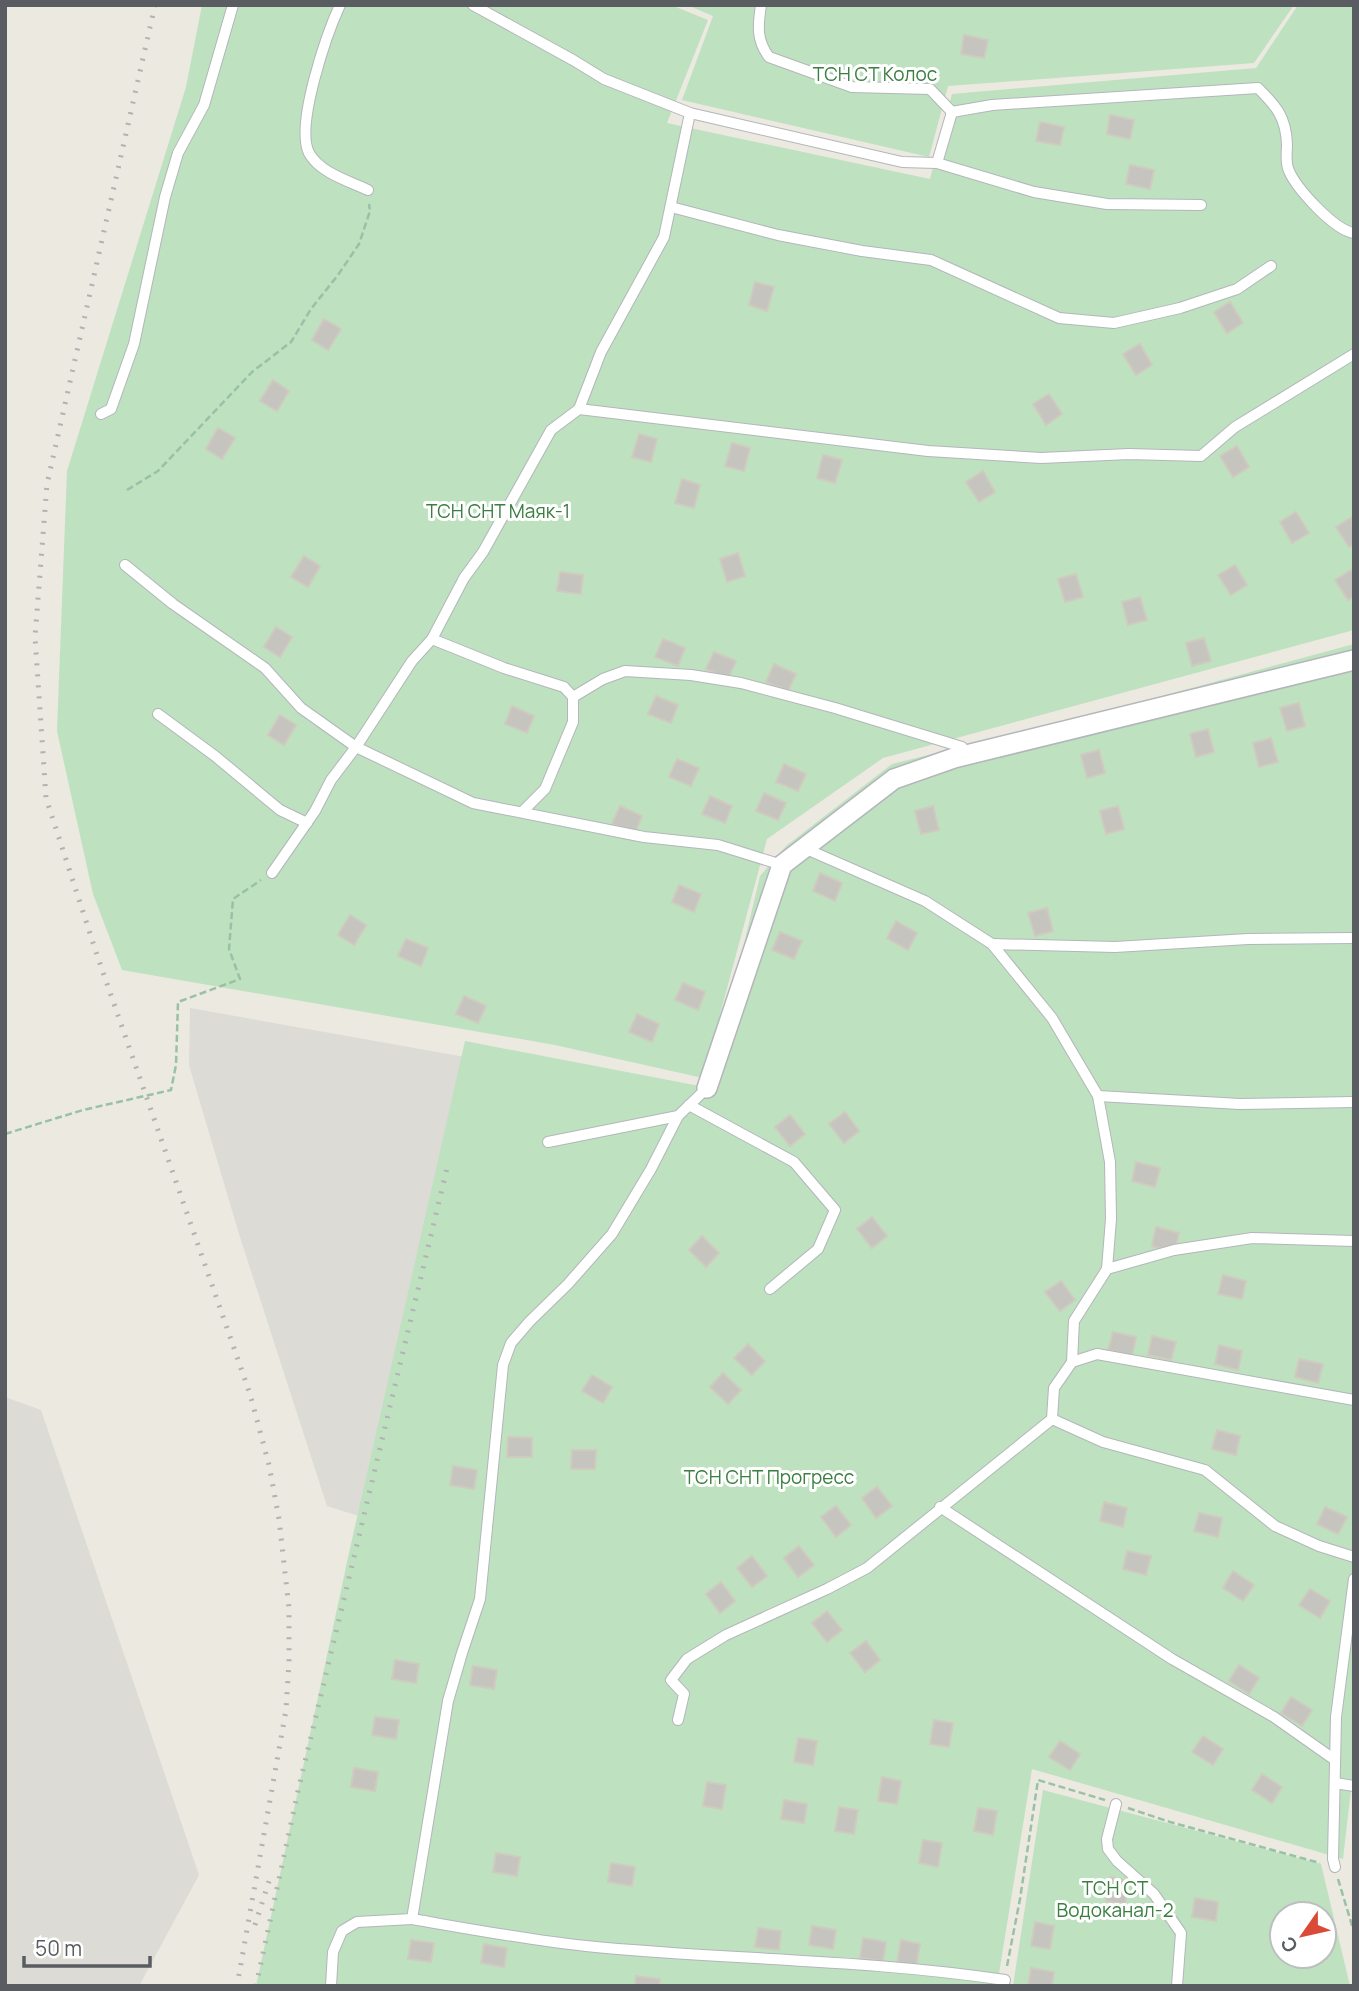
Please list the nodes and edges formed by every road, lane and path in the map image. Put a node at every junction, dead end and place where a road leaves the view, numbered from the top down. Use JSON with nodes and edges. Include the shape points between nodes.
{"nodes":[{"id":1,"x":233,"y":5,"type":"edge"},
{"id":2,"x":341,"y":5,"type":"edge"},
{"id":3,"x":473,"y":5,"type":"edge"},
{"id":4,"x":761,"y":5,"type":"edge"},
{"id":5,"x":952,"y":111,"type":"junction"},
{"id":6,"x":690,"y":113,"type":"junction"},
{"id":7,"x":937,"y":163,"type":"junction"},
{"id":8,"x":368,"y":190,"type":"joint"},
{"id":9,"x":1201,"y":205,"type":"dead end"},
{"id":10,"x":671,"y":207,"type":"junction"},
{"id":11,"x":1354,"y":233,"type":"edge"},
{"id":12,"x":1271,"y":266,"type":"dead end"},
{"id":13,"x":1354,"y":354,"type":"edge"},
{"id":14,"x":579,"y":409,"type":"junction"},
{"id":15,"x":101,"y":414,"type":"dead end"},
{"id":16,"x":127,"y":490,"type":"dead end"},
{"id":17,"x":125,"y":565,"type":"dead end"},
{"id":18,"x":432,"y":639,"type":"junction"},
{"id":19,"x":1354,"y":660,"type":"edge"},
{"id":20,"x":573,"y":696,"type":"junction"},
{"id":21,"x":158,"y":714,"type":"dead end"},
{"id":22,"x":356,"y":747,"type":"junction"},
{"id":23,"x":965,"y":755,"type":"junction"},
{"id":24,"x":522,"y":812,"type":"junction"},
{"id":25,"x":307,"y":823,"type":"junction"},
{"id":26,"x":804,"y":848,"type":"junction"},
{"id":27,"x":782,"y":865,"type":"junction"},
{"id":28,"x":272,"y":873,"type":"joint"},
{"id":29,"x":1354,"y":938,"type":"edge"},
{"id":30,"x":992,"y":944,"type":"junction"},
{"id":31,"x":707,"y":1088,"type":"joint"},
{"id":32,"x":1098,"y":1096,"type":"junction"},
{"id":33,"x":1354,"y":1102,"type":"edge"},
{"id":34,"x":689,"y":1105,"type":"junction"},
{"id":35,"x":678,"y":1116,"type":"junction"},
{"id":36,"x":5,"y":1134,"type":"edge"},
{"id":37,"x":548,"y":1142,"type":"dead end"},
{"id":38,"x":1354,"y":1241,"type":"edge"},
{"id":39,"x":1107,"y":1269,"type":"junction"},
{"id":40,"x":771,"y":1289,"type":"dead end"},
{"id":41,"x":1072,"y":1362,"type":"junction"},
{"id":42,"x":1354,"y":1400,"type":"edge"},
{"id":43,"x":1052,"y":1419,"type":"junction"},
{"id":44,"x":940,"y":1507,"type":"junction"},
{"id":45,"x":1354,"y":1557,"type":"edge"},
{"id":46,"x":1354,"y":1578,"type":"edge"},
{"id":47,"x":678,"y":1720,"type":"dead end"},
{"id":48,"x":1335,"y":1760,"type":"junction"},
{"id":49,"x":1335,"y":1783,"type":"junction"},
{"id":50,"x":1354,"y":1786,"type":"edge"},
{"id":51,"x":1115,"y":1804,"type":"dead end"},
{"id":52,"x":1335,"y":1867,"type":"joint"},
{"id":53,"x":412,"y":1919,"type":"junction"},
{"id":54,"x":1354,"y":1932,"type":"edge"},
{"id":55,"x":331,"y":1986,"type":"edge"},
{"id":56,"x":1003,"y":1986,"type":"edge"},
{"id":57,"x":1177,"y":1986,"type":"edge"}],
"edges":[{"from":1,"to":15,"type":"lane","via":[[204,105],[178,153],[165,197],[134,344],[111,409]]},
{"from":2,"to":8,"type":"lane","via":[[312,88],[305,137],[309,153],[326,171]]},
{"from":3,"to":6,"type":"lane","via":[[604,79]]},
{"from":4,"to":5,"type":"lane","via":[[760,45],[769,57],[852,87],[930,89]]},
{"from":5,"to":7,"type":"lane"},
{"from":5,"to":11,"type":"lane","via":[[1258,88],[1280,110],[1287,135],[1288,169],[1310,200],[1346,232]]},
{"from":6,"to":7,"type":"lane","via":[[902,162]]},
{"from":6,"to":10,"type":"lane"},
{"from":7,"to":9,"type":"lane","via":[[1034,192],[1095,202]]},
{"from":8,"to":16,"type":"path","via":[[370,211],[359,244],[291,342],[252,372],[158,471]]},
{"from":10,"to":12,"type":"lane","via":[[778,235],[931,260],[1059,318],[1114,323],[1180,308],[1237,289]]},
{"from":10,"to":14,"type":"lane","via":[[664,237],[601,352]]},
{"from":13,"to":14,"type":"lane","via":[[1235,427],[1201,456],[1041,458],[928,451]]},
{"from":14,"to":18,"type":"lane","via":[[551,430]]},
{"from":17,"to":22,"type":"lane","via":[[265,668],[301,708]]},
{"from":18,"to":20,"type":"lane","via":[[564,687]]},
{"from":18,"to":22,"type":"lane","via":[[412,661]]},
{"from":19,"to":23,"type":"street"},
{"from":20,"to":23,"type":"lane","via":[[625,671],[691,675],[741,683],[871,718],[962,747]]},
{"from":20,"to":24,"type":"lane","via":[[572,722],[545,789]]},
{"from":21,"to":25,"type":"lane","via":[[280,810]]},
{"from":22,"to":24,"type":"lane","via":[[473,803]]},
{"from":22,"to":25,"type":"lane"},
{"from":23,"to":26,"type":"street","via":[[894,779]]},
{"from":24,"to":27,"type":"lane","via":[[718,845]]},
{"from":25,"to":28,"type":"lane"},
{"from":26,"to":27,"type":"street"},
{"from":26,"to":30,"type":"lane","via":[[925,901]]},
{"from":27,"to":31,"type":"street"},
{"from":28,"to":36,"type":"path","via":[[233,899],[229,948],[240,979],[178,1002],[171,1090]]},
{"from":29,"to":30,"type":"lane","via":[[1115,947]]},
{"from":30,"to":32,"type":"lane","via":[[1052,1018]]},
{"from":31,"to":34,"type":"lane"},
{"from":32,"to":33,"type":"lane","via":[[1240,1104]]},
{"from":32,"to":39,"type":"lane","via":[[1110,1162]]},
{"from":34,"to":35,"type":"lane"},
{"from":34,"to":40,"type":"lane","via":[[794,1163],[835,1209],[818,1249]]},
{"from":35,"to":37,"type":"lane"},
{"from":35,"to":53,"type":"lane","via":[[612,1234],[511,1343],[503,1365],[480,1599],[449,1701]]},
{"from":38,"to":39,"type":"lane","via":[[1252,1238],[1174,1250]]},
{"from":39,"to":41,"type":"lane","via":[[1074,1321]]},
{"from":41,"to":42,"type":"lane","via":[[1097,1354]]},
{"from":41,"to":43,"type":"lane","via":[[1054,1388]]},
{"from":43,"to":44,"type":"lane"},
{"from":43,"to":45,"type":"lane","via":[[1103,1442],[1205,1470],[1275,1526]]},
{"from":44,"to":47,"type":"lane","via":[[867,1568],[726,1635],[687,1659],[671,1680],[684,1694]]},
{"from":44,"to":48,"type":"lane","via":[[1161,1653],[1274,1717]]},
{"from":46,"to":48,"type":"lane"},
{"from":48,"to":49,"type":"lane"},
{"from":49,"to":50,"type":"lane"},
{"from":49,"to":52,"type":"lane"},
{"from":51,"to":57,"type":"lane","via":[[1108,1849],[1154,1894],[1181,1933]]},
{"from":52,"to":54,"type":"path"},
{"from":53,"to":55,"type":"lane","via":[[357,1922],[342,1931],[333,1951]]},
{"from":53,"to":56,"type":"lane","via":[[586,1946],[946,1971],[1004,1980]]}]}
